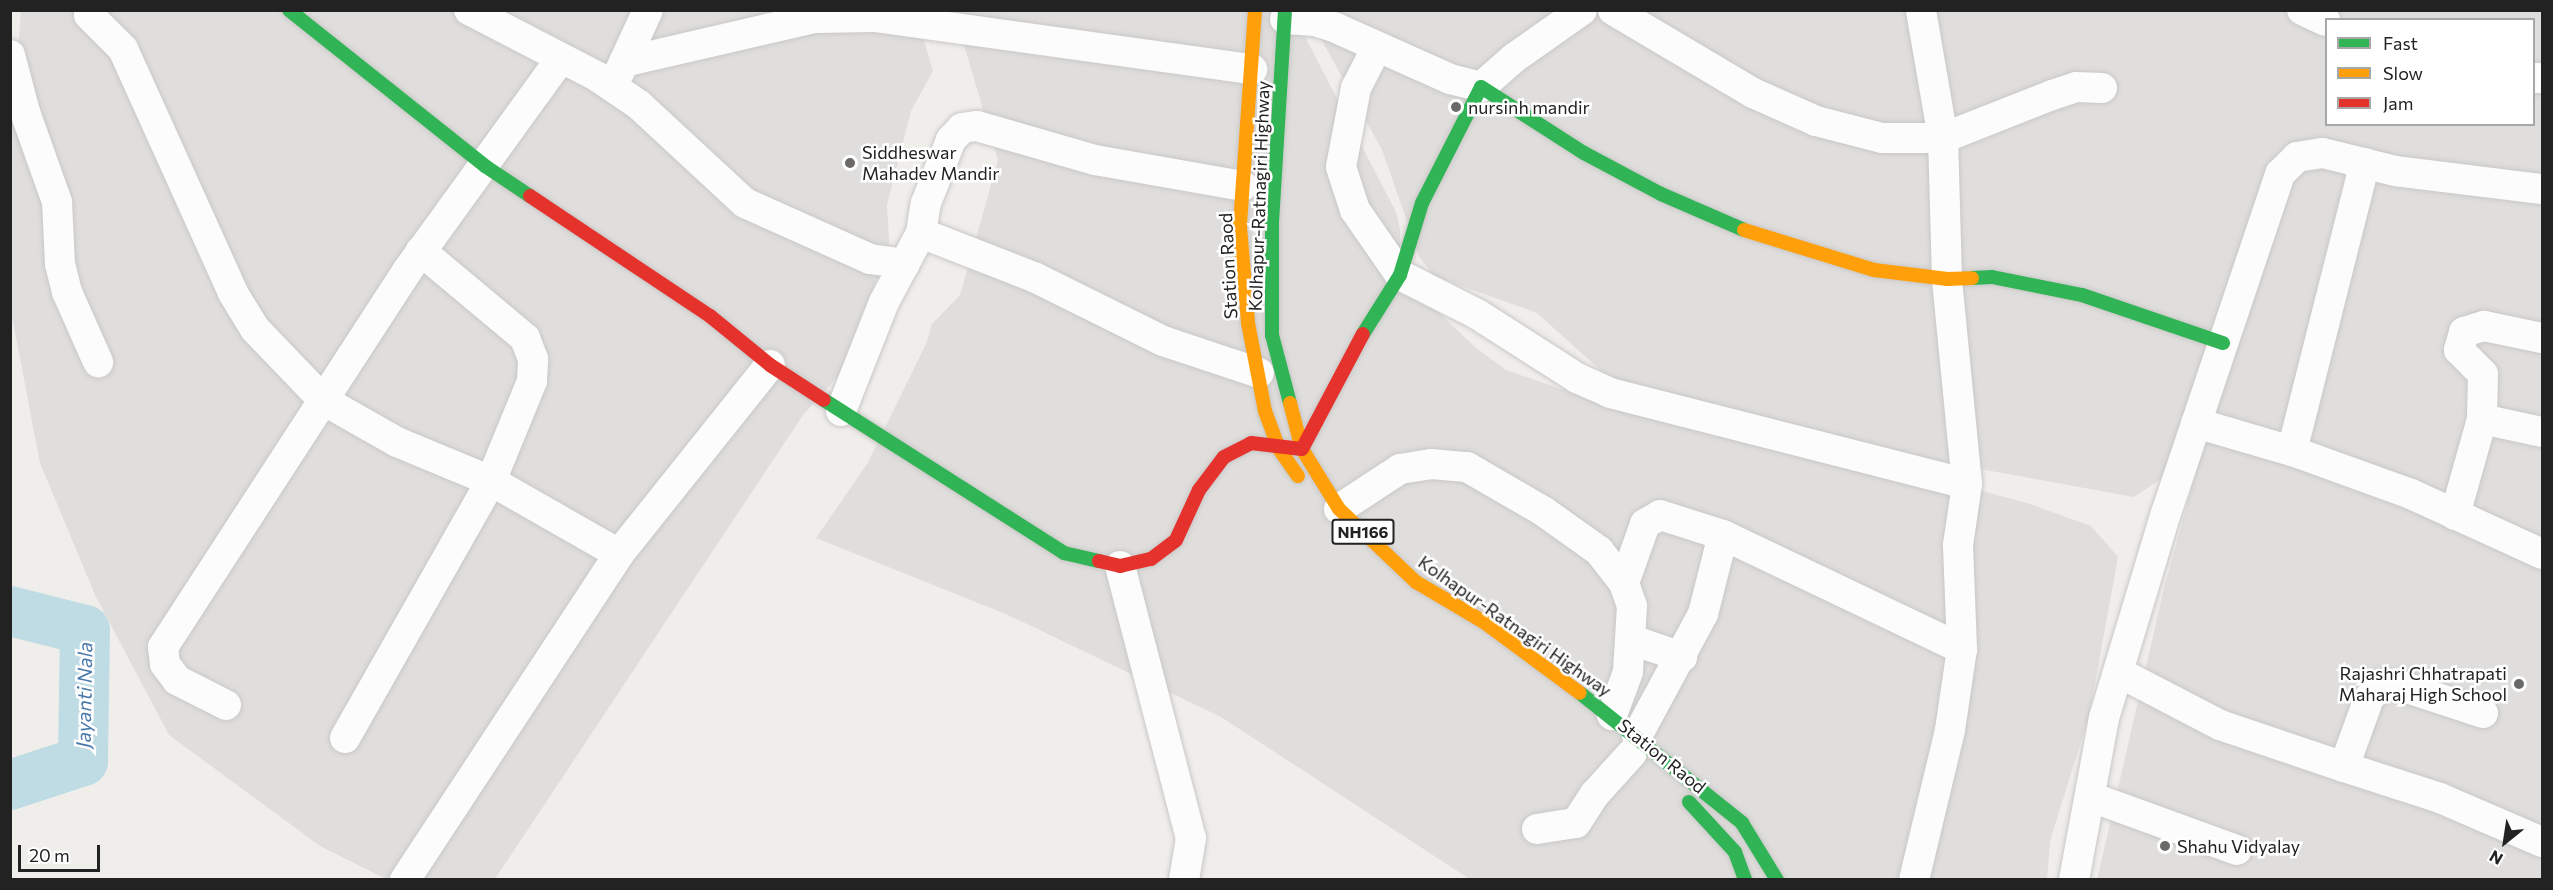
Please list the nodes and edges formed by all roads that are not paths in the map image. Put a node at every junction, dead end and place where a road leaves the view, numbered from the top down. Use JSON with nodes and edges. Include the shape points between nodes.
{"nodes":[{"id":1,"x":289,"y":10,"type":"edge"},
{"id":2,"x":469,"y":10,"type":"edge"},
{"id":3,"x":648,"y":10,"type":"edge"},
{"id":4,"x":1255,"y":10,"type":"edge"},
{"id":5,"x":1582,"y":10,"type":"edge"},
{"id":6,"x":1613,"y":10,"type":"edge"},
{"id":7,"x":1921,"y":10,"type":"edge"},
{"id":8,"x":2301,"y":10,"type":"edge"},
{"id":9,"x":84,"y":12,"type":"edge"},
{"id":10,"x":1285,"y":15,"type":"edge"},
{"id":11,"x":2325,"y":21,"type":"edge"},
{"id":12,"x":1377,"y":47,"type":"junction"},
{"id":13,"x":10,"y":55,"type":"edge"},
{"id":14,"x":560,"y":60,"type":"junction"},
{"id":15,"x":1252,"y":69,"type":"junction"},
{"id":16,"x":618,"y":74,"type":"junction"},
{"id":17,"x":1481,"y":87,"type":"junction"},
{"id":18,"x":2102,"y":88,"type":"dead end"},
{"id":19,"x":1943,"y":138,"type":"junction"},
{"id":20,"x":2366,"y":163,"type":"junction"},
{"id":21,"x":485,"y":166,"type":"junction"},
{"id":22,"x":1243,"y":186,"type":"junction"},
{"id":23,"x":2542,"y":189,"type":"edge"},
{"id":24,"x":921,"y":232,"type":"junction"},
{"id":25,"x":421,"y":251,"type":"junction"},
{"id":26,"x":905,"y":264,"type":"junction"},
{"id":27,"x":1400,"y":275,"type":"junction"},
{"id":28,"x":1947,"y":279,"type":"junction"},
{"id":29,"x":2542,"y":338,"type":"edge"},
{"id":30,"x":2223,"y":343,"type":"junction"},
{"id":31,"x":98,"y":362,"type":"dead end"},
{"id":32,"x":770,"y":365,"type":"junction"},
{"id":33,"x":1259,"y":373,"type":"junction"},
{"id":34,"x":322,"y":400,"type":"junction"},
{"id":35,"x":841,"y":411,"type":"junction"},
{"id":36,"x":2482,"y":418,"type":"junction"},
{"id":37,"x":2196,"y":423,"type":"junction"},
{"id":38,"x":2542,"y":432,"type":"edge"},
{"id":39,"x":1279,"y":449,"type":"junction"},
{"id":40,"x":1302,"y":450,"type":"junction"},
{"id":41,"x":2292,"y":451,"type":"junction"},
{"id":42,"x":491,"y":481,"type":"junction"},
{"id":43,"x":1967,"y":484,"type":"junction"},
{"id":44,"x":1306,"y":487,"type":"dead end"},
{"id":45,"x":1330,"y":514,"type":"junction"},
{"id":46,"x":2455,"y":516,"type":"junction"},
{"id":47,"x":1723,"y":535,"type":"junction"},
{"id":48,"x":619,"y":554,"type":"junction"},
{"id":49,"x":2542,"y":554,"type":"edge"},
{"id":50,"x":1120,"y":566,"type":"junction"},
{"id":51,"x":1624,"y":583,"type":"junction"},
{"id":52,"x":1632,"y":640,"type":"junction"},
{"id":53,"x":1962,"y":649,"type":"junction"},
{"id":54,"x":1682,"y":657,"type":"junction"},
{"id":55,"x":2120,"y":673,"type":"junction"},
{"id":56,"x":226,"y":705,"type":"dead end"},
{"id":57,"x":2483,"y":713,"type":"dead end"},
{"id":58,"x":1609,"y":724,"type":"junction"},
{"id":59,"x":345,"y":738,"type":"dead end"},
{"id":60,"x":1635,"y":744,"type":"junction"},
{"id":61,"x":2344,"y":767,"type":"junction"},
{"id":62,"x":1658,"y":776,"type":"dead end"},
{"id":63,"x":1676,"y":790,"type":"dead end"},
{"id":64,"x":2091,"y":797,"type":"junction"},
{"id":65,"x":1537,"y":829,"type":"dead end"},
{"id":66,"x":2542,"y":842,"type":"edge"},
{"id":67,"x":2237,"y":850,"type":"dead end"},
{"id":68,"x":405,"y":879,"type":"edge"},
{"id":69,"x":1184,"y":879,"type":"edge"},
{"id":70,"x":1745,"y":879,"type":"edge"},
{"id":71,"x":1777,"y":879,"type":"edge"},
{"id":72,"x":1914,"y":879,"type":"edge"},
{"id":73,"x":2074,"y":879,"type":"edge"}],
"edges":[{"from":1,"to":21,"type":"main road"},
{"from":2,"to":14,"type":"street"},
{"from":3,"to":16,"type":"street"},
{"from":4,"to":15,"type":"main road","name":"Station Raod"},
{"from":5,"to":17,"type":"street","via":[[1514,57]]},
{"from":6,"to":19,"type":"street","via":[[1753,93],[1816,121],[1882,138]]},
{"from":7,"to":19,"type":"street"},
{"from":8,"to":11,"type":"street"},
{"from":9,"to":34,"type":"street","via":[[123,49],[233,293],[255,329]]},
{"from":10,"to":12,"type":"street","via":[[1315,21]]},
{"from":10,"to":40,"type":"main road","name":"Kolhapur-Ratnagiri Highway","number":"NH166","via":[[1272,222],[1272,335]]},
{"from":12,"to":17,"type":"street"},
{"from":12,"to":27,"type":"street","via":[[1356,88],[1341,167],[1355,210]]},
{"from":13,"to":31,"type":"street","via":[[25,112],[57,202],[60,264],[67,292]]},
{"from":14,"to":16,"type":"street"},
{"from":14,"to":21,"type":"street"},
{"from":15,"to":16,"type":"street","via":[[874,17],[815,18]]},
{"from":15,"to":22,"type":"main road","name":"Station Raod"},
{"from":16,"to":26,"type":"street","via":[[639,105],[745,203],[870,259]]},
{"from":17,"to":27,"type":"main road","via":[[1422,203]]},
{"from":17,"to":28,"type":"main road","via":[[1584,153],[1661,194],[1765,238],[1874,270]]},
{"from":18,"to":19,"type":"street","via":[[2076,87],[2060,92]]},
{"from":19,"to":28,"type":"street"},
{"from":20,"to":23,"type":"street","via":[[2465,182]]},
{"from":20,"to":30,"type":"street","via":[[2307,152],[2280,174]]},
{"from":20,"to":41,"type":"street"},
{"from":21,"to":25,"type":"street"},
{"from":21,"to":32,"type":"main road","via":[[710,316]]},
{"from":22,"to":24,"type":"street","via":[[1115,164],[977,126],[962,128],[951,140],[926,203]]},
{"from":22,"to":33,"type":"main road","name":"Station Raod","via":[[1240,227],[1248,323]]},
{"from":24,"to":26,"type":"street"},
{"from":24,"to":33,"type":"street","via":[[1034,277],[1163,341]]},
{"from":25,"to":34,"type":"street"},
{"from":25,"to":42,"type":"street","via":[[525,338],[532,358],[532,381]]},
{"from":26,"to":35,"type":"street","via":[[884,302]]},
{"from":27,"to":40,"type":"main road","via":[[1359,341]]},
{"from":27,"to":43,"type":"street","via":[[1477,314],[1577,378],[1610,393]]},
{"from":28,"to":30,"type":"main road","via":[[1992,277],[2082,295]]},
{"from":28,"to":43,"type":"street"},
{"from":29,"to":36,"type":"street","via":[[2484,326],[2464,332],[2459,350],[2483,374]]},
{"from":30,"to":37,"type":"street"},
{"from":32,"to":35,"type":"main road"},
{"from":32,"to":48,"type":"street"},
{"from":33,"to":39,"type":"main road","name":"Station Raod","via":[[1265,411]]},
{"from":34,"to":42,"type":"street","via":[[397,442]]},
{"from":34,"to":56,"type":"street","via":[[163,647],[165,664],[177,680]]},
{"from":35,"to":50,"type":"main road","via":[[1064,553]]},
{"from":36,"to":38,"type":"street"},
{"from":36,"to":46,"type":"street"},
{"from":37,"to":41,"type":"street"},
{"from":37,"to":55,"type":"street"},
{"from":39,"to":40,"type":"main road"},
{"from":39,"to":44,"type":"main road","name":"Station Raod"},
{"from":39,"to":50,"type":"main road","via":[[1251,443],[1224,457],[1199,490],[1176,540],[1151,559]]},
{"from":40,"to":45,"type":"main road","name":"Kolhapur-Ratnagiri Highway","number":"NH166"},
{"from":41,"to":46,"type":"street","via":[[2411,494]]},
{"from":42,"to":48,"type":"street"},
{"from":42,"to":59,"type":"street"},
{"from":43,"to":53,"type":"street","via":[[1958,545]]},
{"from":45,"to":51,"type":"street","via":[[1400,469],[1431,464],[1467,467],[1543,511],[1599,551]]},
{"from":45,"to":58,"type":"main road","name":"Kolhapur-Ratnagiri Highway","number":"NH166","via":[[1416,582],[1484,622]]},
{"from":46,"to":49,"type":"street"},
{"from":47,"to":51,"type":"street","via":[[1660,515],[1646,524]]},
{"from":47,"to":53,"type":"street"},
{"from":47,"to":54,"type":"street","via":[[1703,614]]},
{"from":48,"to":68,"type":"street"},
{"from":50,"to":69,"type":"street","via":[[1191,838]]},
{"from":51,"to":52,"type":"street","via":[[1632,606]]},
{"from":52,"to":54,"type":"street"},
{"from":52,"to":58,"type":"street","via":[[1628,672]]},
{"from":53,"to":72,"type":"street","via":[[1950,730]]},
{"from":54,"to":60,"type":"street"},
{"from":55,"to":61,"type":"street","via":[[2220,725]]},
{"from":55,"to":64,"type":"street","via":[[2104,718]]},
{"from":57,"to":61,"type":"street","via":[[2404,687],[2381,685],[2369,699]]},
{"from":58,"to":60,"type":"main road","name":"Station Raod","number":"NH166"},
{"from":58,"to":60,"type":"main road","name":"Kolhapur-Ratnagiri Highway","number":"NH166"},
{"from":60,"to":62,"type":"main road","name":"Station Raod","number":"NH166"},
{"from":60,"to":65,"type":"street","via":[[1576,823]]},
{"from":60,"to":71,"type":"main road","name":"Kolhapur-Ratnagiri Highway","number":"NH166","via":[[1742,823]]},
{"from":61,"to":66,"type":"street","via":[[2440,798]]},
{"from":63,"to":70,"type":"main road","name":"Station Raod","via":[[1735,852]]},
{"from":64,"to":67,"type":"street"},
{"from":64,"to":73,"type":"street"}]}
